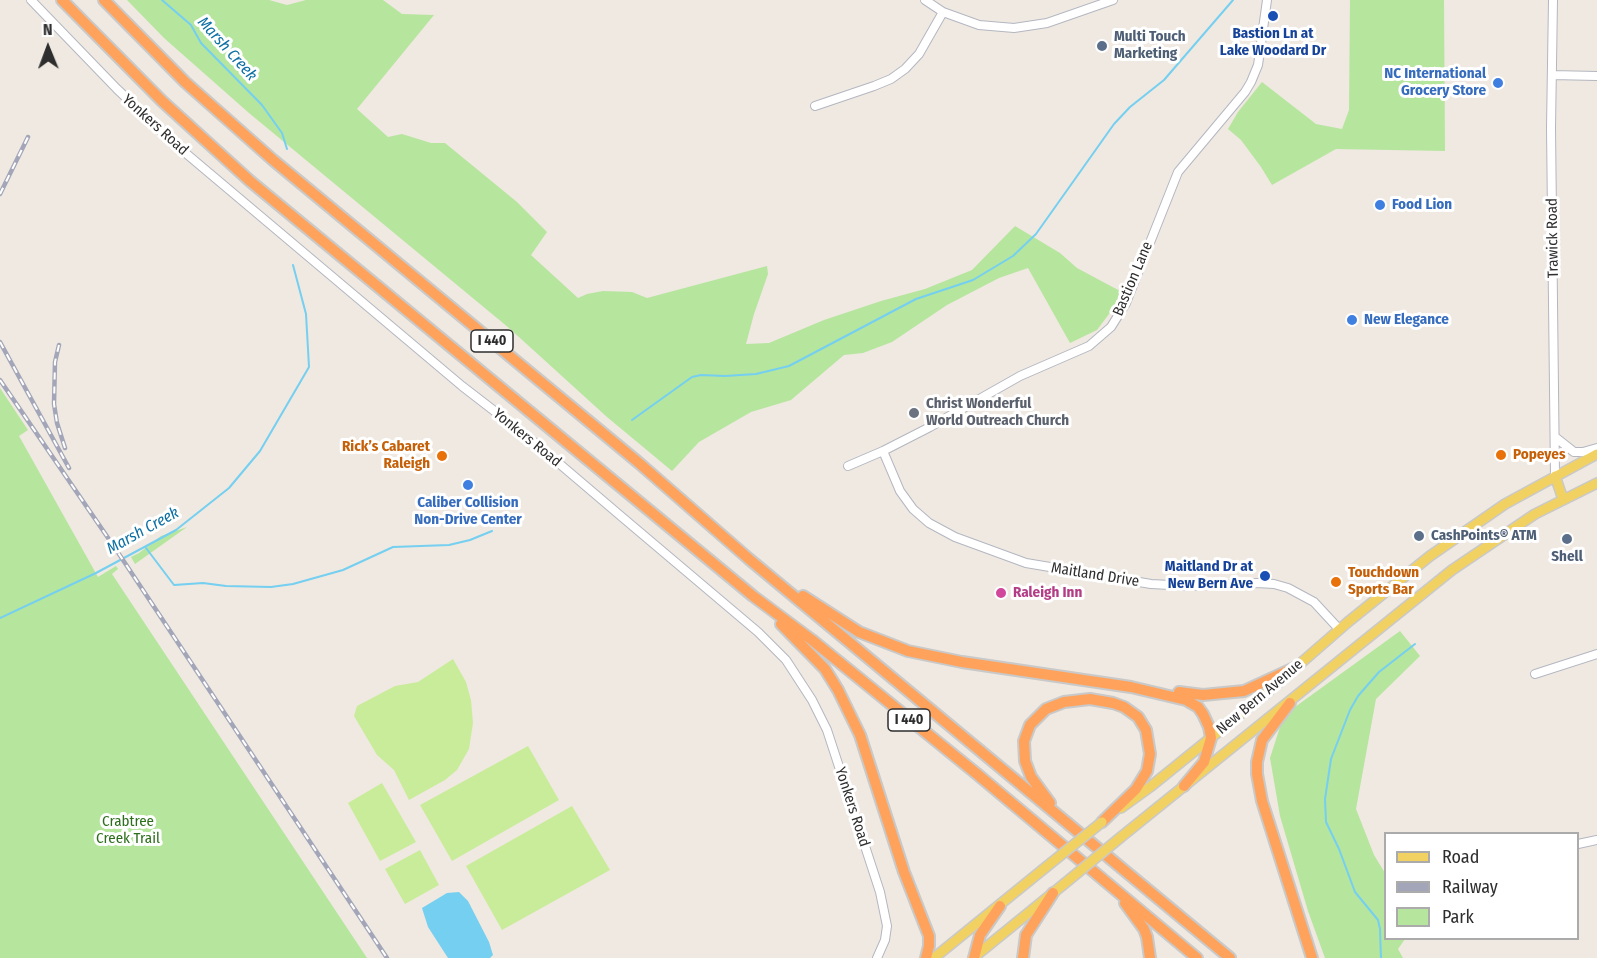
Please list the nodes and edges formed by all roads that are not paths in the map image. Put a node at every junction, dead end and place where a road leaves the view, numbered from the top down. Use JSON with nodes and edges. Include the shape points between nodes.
{"nodes":[{"id":1,"x":31,"y":0,"type":"edge"},
{"id":2,"x":62,"y":0,"type":"edge"},
{"id":3,"x":104,"y":0,"type":"edge"},
{"id":4,"x":925,"y":0,"type":"edge"},
{"id":5,"x":1113,"y":0,"type":"edge"},
{"id":6,"x":1267,"y":0,"type":"edge"},
{"id":7,"x":1553,"y":0,"type":"edge"},
{"id":8,"x":1102,"y":2,"type":"edge"},
{"id":9,"x":943,"y":12,"type":"junction"},
{"id":10,"x":1552,"y":75,"type":"junction"},
{"id":11,"x":1597,"y":76,"type":"edge"},
{"id":12,"x":815,"y":106,"type":"dead end"},
{"id":13,"x":1555,"y":437,"type":"junction"},
{"id":14,"x":1597,"y":448,"type":"edge"},
{"id":15,"x":883,"y":451,"type":"junction"},
{"id":16,"x":1597,"y":454,"type":"edge"},
{"id":17,"x":848,"y":466,"type":"dead end"},
{"id":18,"x":1555,"y":476,"type":"junction"},
{"id":19,"x":1597,"y":483,"type":"edge"},
{"id":20,"x":1563,"y":499,"type":"junction"},
{"id":21,"x":778,"y":583,"type":"junction"},
{"id":22,"x":753,"y":596,"type":"junction"},
{"id":23,"x":1339,"y":629,"type":"junction"},
{"id":24,"x":1597,"y":654,"type":"edge"},
{"id":25,"x":1294,"y":668,"type":"junction"},
{"id":26,"x":1535,"y":674,"type":"dead end"},
{"id":27,"x":1131,"y":687,"type":"junction"},
{"id":28,"x":1290,"y":703,"type":"junction"},
{"id":29,"x":1211,"y":738,"type":"junction"},
{"id":30,"x":1184,"y":786,"type":"junction"},
{"id":31,"x":1102,"y":822,"type":"junction"},
{"id":32,"x":1067,"y":824,"type":"junction"},
{"id":33,"x":1597,"y":840,"type":"edge"},
{"id":34,"x":1579,"y":844,"type":"edge"},
{"id":35,"x":1114,"y":889,"type":"junction"},
{"id":36,"x":1053,"y":893,"type":"junction"},
{"id":37,"x":1000,"y":906,"type":"junction"},
{"id":38,"x":876,"y":958,"type":"edge"},
{"id":39,"x":926,"y":958,"type":"edge"},
{"id":40,"x":934,"y":958,"type":"edge"},
{"id":41,"x":974,"y":958,"type":"edge"},
{"id":42,"x":1023,"y":958,"type":"edge"},
{"id":43,"x":1150,"y":958,"type":"edge"},
{"id":44,"x":1197,"y":958,"type":"edge"},
{"id":45,"x":1230,"y":958,"type":"edge"},
{"id":46,"x":1312,"y":958,"type":"edge"}],
"edges":[{"from":1,"to":38,"type":"street","name":"Yonkers Road","via":[[176,144],[444,371],[528,437],[786,660],[827,730],[880,892],[887,926]]},
{"from":2,"to":22,"type":"highway","number":"I 440","via":[[154,94],[250,181]]},
{"from":3,"to":21,"type":"highway","number":"I 440","via":[[253,143]]},
{"from":4,"to":9,"type":"street"},
{"from":5,"to":8,"type":"street"},
{"from":6,"to":15,"type":"street","name":"Bastion Lane","via":[[1258,65],[1251,82],[1178,172],[1126,303],[1111,327],[1089,346],[1004,384]]},
{"from":7,"to":10,"type":"street","name":"Trawick Road"},
{"from":8,"to":9,"type":"street","via":[[1047,23],[1014,28],[979,25]]},
{"from":9,"to":12,"type":"street","via":[[919,54],[905,69],[874,87]]},
{"from":10,"to":11,"type":"street"},
{"from":10,"to":13,"type":"street","name":"Trawick Road"},
{"from":13,"to":14,"type":"street","via":[[1574,452]]},
{"from":13,"to":18,"type":"street","name":"Trawick Road"},
{"from":15,"to":17,"type":"street","name":"Bastion Lane"},
{"from":15,"to":23,"type":"street","name":"Maitland Drive","via":[[900,491],[913,509],[955,537],[1026,563],[1151,584],[1274,584],[1314,602]]},
{"from":16,"to":18,"type":"main road","name":"New Bern Avenue"},
{"from":18,"to":20,"type":"main road"},
{"from":18,"to":23,"type":"main road","name":"New Bern Avenue","via":[[1456,537]]},
{"from":19,"to":20,"type":"main road","name":"New Bern Avenue"},
{"from":20,"to":28,"type":"main road","name":"New Bern Avenue","via":[[1452,570]]},
{"from":21,"to":27,"type":"highway","via":[[859,632],[908,651]]},
{"from":21,"to":32,"type":"highway","number":"I 440"},
{"from":22,"to":35,"type":"highway","number":"I 440","via":[[812,640]]},
{"from":22,"to":39,"type":"highway","via":[[825,669],[860,735],[927,930],[930,942]]},
{"from":23,"to":25,"type":"main road","name":"New Bern Avenue"},
{"from":24,"to":26,"type":"street"},
{"from":25,"to":27,"type":"highway","via":[[1258,686],[1228,694]]},
{"from":25,"to":29,"type":"main road","name":"New Bern Avenue"},
{"from":27,"to":29,"type":"highway","via":[[1180,697],[1194,704],[1207,720]]},
{"from":28,"to":30,"type":"main road","name":"New Bern Avenue"},
{"from":28,"to":46,"type":"highway","via":[[1262,740],[1257,774]]},
{"from":29,"to":30,"type":"highway","via":[[1204,762]]},
{"from":29,"to":31,"type":"main road","name":"New Bern Avenue"},
{"from":30,"to":36,"type":"main road","name":"New Bern Avenue","bridge":true},
{"from":31,"to":32,"type":"highway","via":[[1144,777],[1150,744],[1138,717],[1124,707],[1103,700],[1077,699],[1054,704],[1040,713],[1030,726],[1023,748],[1031,777]]},
{"from":31,"to":37,"type":"main road","name":"New Bern Avenue","bridge":true},
{"from":32,"to":45,"type":"highway","number":"I 440"},
{"from":33,"to":34,"type":"street"},
{"from":35,"to":43,"type":"highway","via":[[1144,929]]},
{"from":35,"to":44,"type":"highway","number":"I 440"},
{"from":36,"to":41,"type":"main road","name":"New Bern Avenue"},
{"from":36,"to":42,"type":"highway","via":[[1026,935]]},
{"from":37,"to":40,"type":"main road","name":"New Bern Avenue"},
{"from":37,"to":41,"type":"highway","via":[[980,935]]}]}
